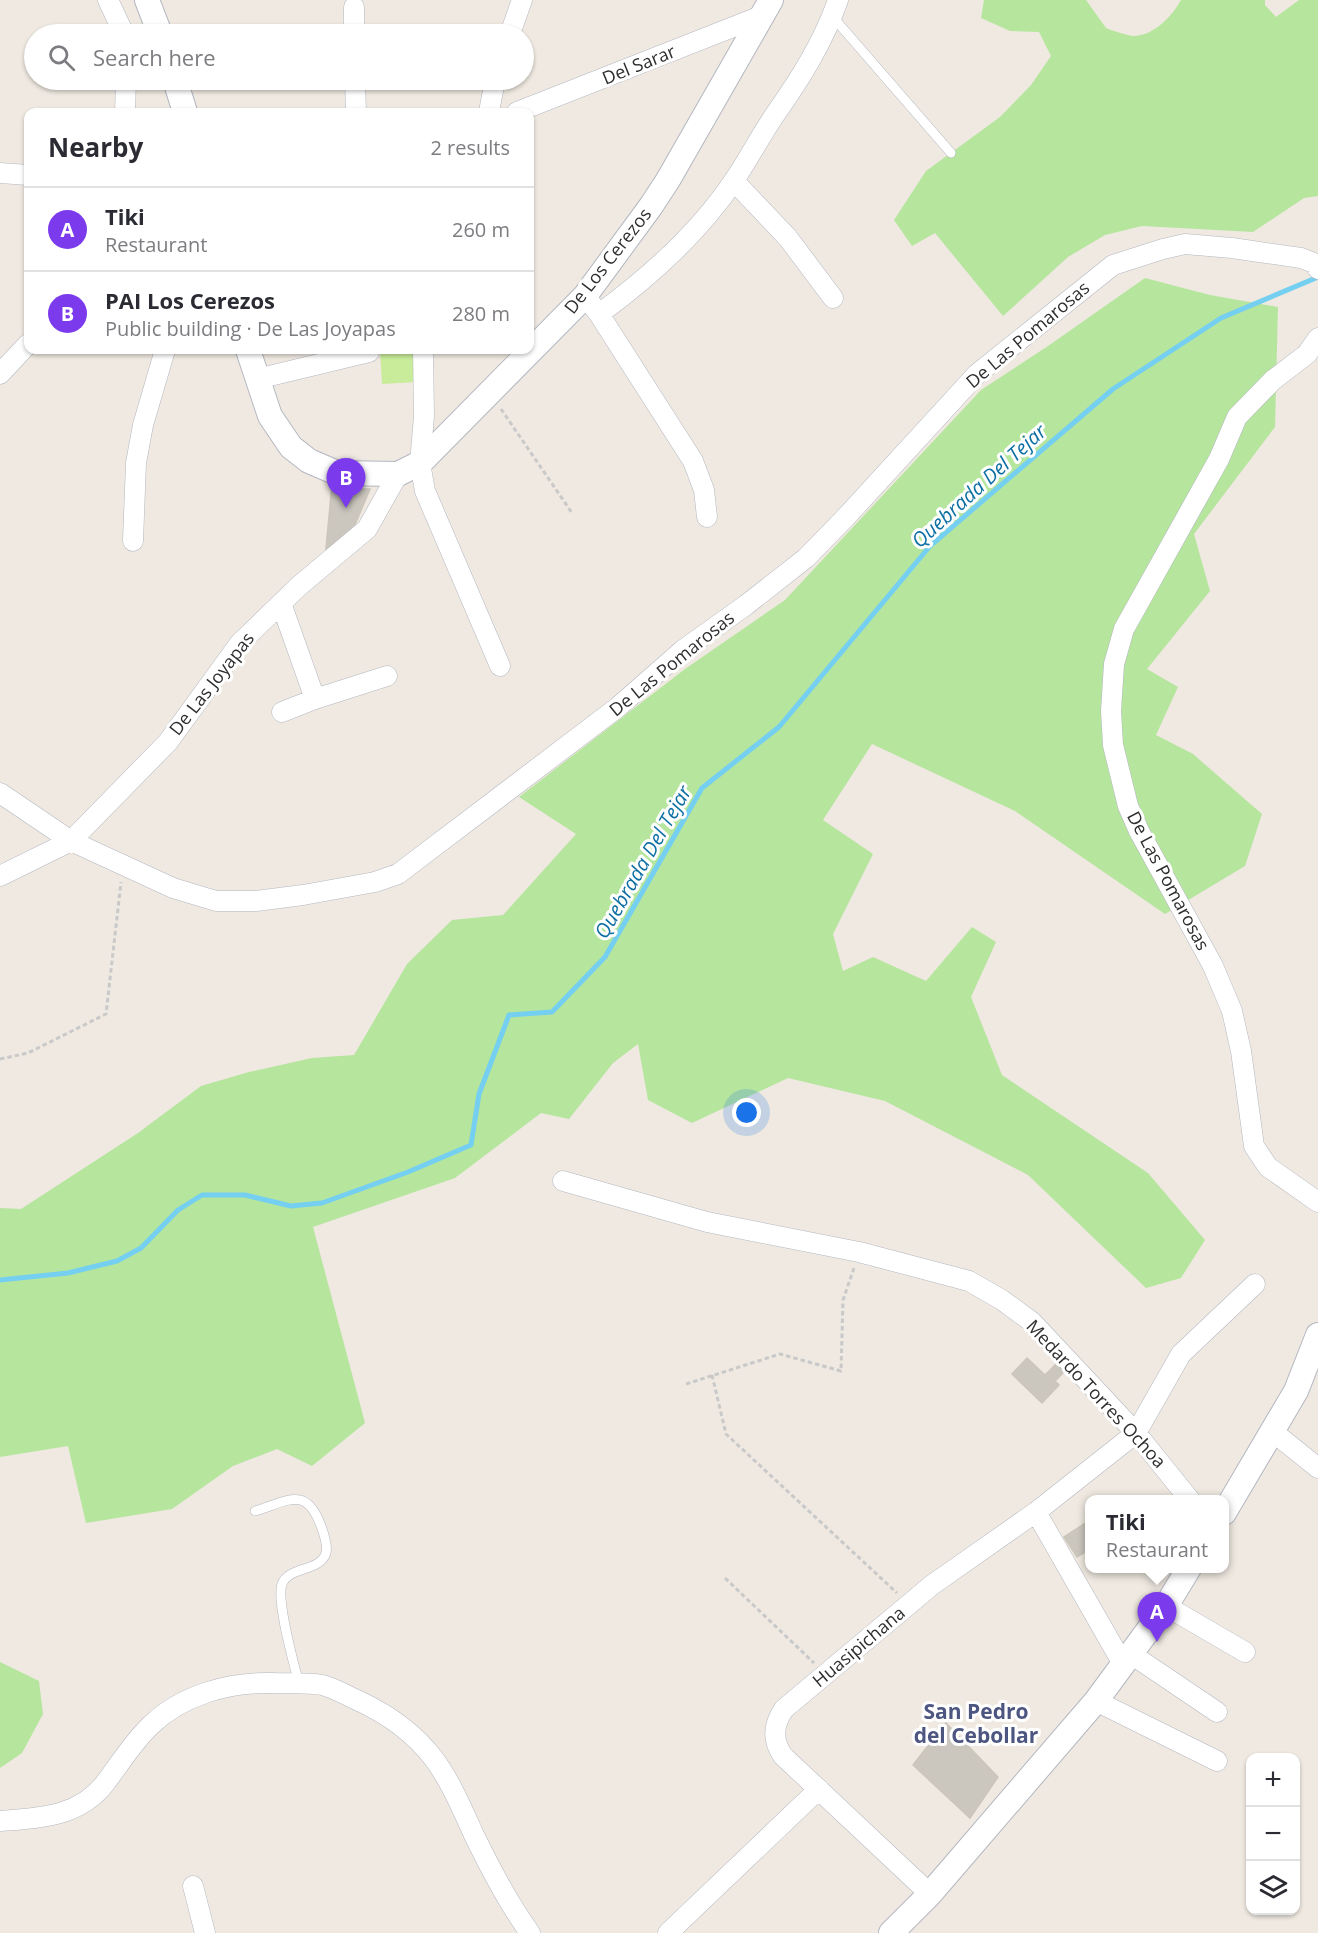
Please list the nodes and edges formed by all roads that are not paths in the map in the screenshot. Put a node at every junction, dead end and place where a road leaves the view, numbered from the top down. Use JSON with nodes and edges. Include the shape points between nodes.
{"nodes":[{"id":1,"x":108,"y":0,"type":"edge"},
{"id":2,"x":147,"y":0,"type":"edge"},
{"id":3,"x":522,"y":0,"type":"edge"},
{"id":4,"x":354,"y":7,"type":"dead end"},
{"id":5,"x":766,"y":8,"type":"edge"},
{"id":6,"x":835,"y":8,"type":"edge"},
{"id":7,"x":119,"y":24,"type":"edge"},
{"id":8,"x":156,"y":24,"type":"edge"},
{"id":9,"x":354,"y":24,"type":"edge"},
{"id":10,"x":514,"y":24,"type":"edge"},
{"id":11,"x":126,"y":90,"type":"edge"},
{"id":12,"x":178,"y":90,"type":"edge"},
{"id":13,"x":355,"y":90,"type":"edge"},
{"id":14,"x":493,"y":90,"type":"edge"},
{"id":15,"x":125,"y":108,"type":"edge"},
{"id":16,"x":184,"y":108,"type":"edge"},
{"id":17,"x":356,"y":108,"type":"edge"},
{"id":18,"x":490,"y":108,"type":"edge"},
{"id":19,"x":527,"y":108,"type":"edge"},
{"id":20,"x":951,"y":153,"type":"dead end"},
{"id":21,"x":0,"y":173,"type":"edge"},
{"id":22,"x":24,"y":175,"type":"edge"},
{"id":23,"x":734,"y":181,"type":"junction"},
{"id":24,"x":1316,"y":266,"type":"edge"},
{"id":25,"x":833,"y":298,"type":"dead end"},
{"id":26,"x":592,"y":305,"type":"junction"},
{"id":27,"x":1318,"y":338,"type":"edge"},
{"id":28,"x":24,"y":348,"type":"edge"},
{"id":29,"x":164,"y":354,"type":"edge"},
{"id":30,"x":249,"y":354,"type":"edge"},
{"id":31,"x":361,"y":354,"type":"edge"},
{"id":32,"x":423,"y":354,"type":"edge"},
{"id":33,"x":534,"y":354,"type":"edge"},
{"id":34,"x":534,"y":354,"type":"edge"},
{"id":35,"x":0,"y":374,"type":"edge"},
{"id":36,"x":257,"y":379,"type":"junction"},
{"id":37,"x":420,"y":463,"type":"junction"},
{"id":38,"x":398,"y":474,"type":"junction"},
{"id":39,"x":707,"y":517,"type":"dead end"},
{"id":40,"x":133,"y":541,"type":"dead end"},
{"id":41,"x":281,"y":603,"type":"junction"},
{"id":42,"x":500,"y":666,"type":"dead end"},
{"id":43,"x":387,"y":676,"type":"dead end"},
{"id":44,"x":315,"y":699,"type":"junction"},
{"id":45,"x":282,"y":712,"type":"dead end"},
{"id":46,"x":0,"y":793,"type":"edge"},
{"id":47,"x":71,"y":841,"type":"junction"},
{"id":48,"x":0,"y":876,"type":"edge"},
{"id":49,"x":563,"y":1181,"type":"dead end"},
{"id":50,"x":1318,"y":1202,"type":"edge"},
{"id":51,"x":1255,"y":1284,"type":"dead end"},
{"id":52,"x":1318,"y":1335,"type":"edge"},
{"id":53,"x":1272,"y":1431,"type":"junction"},
{"id":54,"x":1136,"y":1433,"type":"junction"},
{"id":55,"x":1318,"y":1468,"type":"edge"},
{"id":56,"x":1186,"y":1495,"type":"edge"},
{"id":57,"x":1229,"y":1504,"type":"edge"},
{"id":58,"x":255,"y":1512,"type":"dead end"},
{"id":59,"x":1036,"y":1512,"type":"junction"},
{"id":60,"x":1187,"y":1573,"type":"edge"},
{"id":61,"x":1166,"y":1606,"type":"junction"},
{"id":62,"x":1245,"y":1652,"type":"dead end"},
{"id":63,"x":1127,"y":1658,"type":"junction"},
{"id":64,"x":298,"y":1684,"type":"junction"},
{"id":65,"x":1096,"y":1701,"type":"junction"},
{"id":66,"x":1217,"y":1712,"type":"dead end"},
{"id":67,"x":1217,"y":1761,"type":"dead end"},
{"id":68,"x":819,"y":1790,"type":"junction"},
{"id":69,"x":0,"y":1821,"type":"edge"},
{"id":70,"x":193,"y":1886,"type":"dead end"},
{"id":71,"x":930,"y":1894,"type":"junction"},
{"id":72,"x":205,"y":1933,"type":"edge"},
{"id":73,"x":530,"y":1933,"type":"edge"},
{"id":74,"x":668,"y":1933,"type":"edge"},
{"id":75,"x":891,"y":1933,"type":"edge"}],
"edges":[{"from":1,"to":7,"type":"street"},
{"from":2,"to":8,"type":"street"},
{"from":3,"to":10,"type":"street"},
{"from":4,"to":9,"type":"street"},
{"from":5,"to":19,"type":"street","name":"Del Sarar"},
{"from":5,"to":26,"type":"street","name":"De Los Cerezos"},
{"from":6,"to":20,"type":"lane"},
{"from":6,"to":23,"type":"street","via":[[795,88]]},
{"from":11,"to":15,"type":"street"},
{"from":12,"to":16,"type":"street"},
{"from":13,"to":17,"type":"street"},
{"from":14,"to":18,"type":"street"},
{"from":21,"to":22,"type":"street"},
{"from":23,"to":25,"type":"street","via":[[788,238]]},
{"from":23,"to":26,"type":"street","via":[[689,237],[636,287]]},
{"from":24,"to":47,"type":"street","name":"De Las Pomarosas","via":[[1301,258],[1255,250],[1185,244],[1113,265],[977,374],[806,558],[398,874],[292,897],[256,902],[216,901],[173,888]]},
{"from":26,"to":33,"type":"street","name":"De Los Cerezos"},
{"from":26,"to":39,"type":"street","via":[[693,461],[704,490]]},
{"from":27,"to":50,"type":"street","name":"De Las Pomarosas","via":[[1307,354],[1273,380],[1237,417],[1219,459],[1124,629],[1114,664],[1112,711],[1113,745],[1128,806],[1213,966],[1232,1011],[1254,1146],[1268,1167]]},
{"from":28,"to":35,"type":"street"},
{"from":29,"to":40,"type":"street","via":[[136,463]]},
{"from":30,"to":36,"type":"street","name":"De Los Cerezos"},
{"from":31,"to":36,"type":"street"},
{"from":32,"to":37,"type":"street"},
{"from":34,"to":37,"type":"street","name":"De Los Cerezos","via":[[489,392]]},
{"from":36,"to":38,"type":"street","name":"De Los Cerezos","via":[[270,416],[291,447],[309,461],[337,473]]},
{"from":37,"to":38,"type":"street","name":"De Los Cerezos"},
{"from":37,"to":42,"type":"street","via":[[425,491]]},
{"from":38,"to":41,"type":"street","name":"De Las Joyapas","via":[[367,529]]},
{"from":41,"to":44,"type":"street"},
{"from":41,"to":47,"type":"street","name":"De Las Joyapas","via":[[240,643],[168,742]]},
{"from":43,"to":44,"type":"street"},
{"from":44,"to":45,"type":"street"},
{"from":46,"to":47,"type":"street","name":"De Las Pomarosas"},
{"from":47,"to":48,"type":"street","name":"De Las Joyapas"},
{"from":49,"to":54,"type":"street","name":"Medardo Torres Ochoa","via":[[707,1221],[859,1252],[969,1281],[1032,1322]]},
{"from":51,"to":54,"type":"street","via":[[1181,1354]]},
{"from":52,"to":53,"type":"street","via":[[1296,1391]]},
{"from":53,"to":55,"type":"street"},
{"from":53,"to":57,"type":"street"},
{"from":54,"to":56,"type":"street","name":"Medardo Torres Ochoa"},
{"from":54,"to":59,"type":"street","name":"Huasipichana"},
{"from":58,"to":64,"type":"lane","via":[[296,1498],[308,1502],[316,1512],[325,1539],[326,1552],[320,1562],[288,1576],[282,1584],[281,1601]]},
{"from":59,"to":63,"type":"street"},
{"from":59,"to":68,"type":"street","name":"Huasipichana","via":[[932,1585],[784,1709],[777,1722],[775,1740],[783,1756]]},
{"from":60,"to":61,"type":"street"},
{"from":61,"to":62,"type":"street"},
{"from":61,"to":63,"type":"street"},
{"from":63,"to":65,"type":"street"},
{"from":63,"to":66,"type":"street"},
{"from":64,"to":69,"type":"street","via":[[245,1684],[187,1700],[151,1725],[105,1784],[80,1805],[62,1814]]},
{"from":64,"to":73,"type":"street","via":[[328,1687],[373,1708],[413,1736],[433,1757],[507,1898]]},
{"from":65,"to":67,"type":"street"},
{"from":65,"to":71,"type":"street"},
{"from":68,"to":71,"type":"street","name":"Huasipichana"},
{"from":68,"to":74,"type":"street"},
{"from":70,"to":72,"type":"street"},
{"from":71,"to":75,"type":"street"}]}
